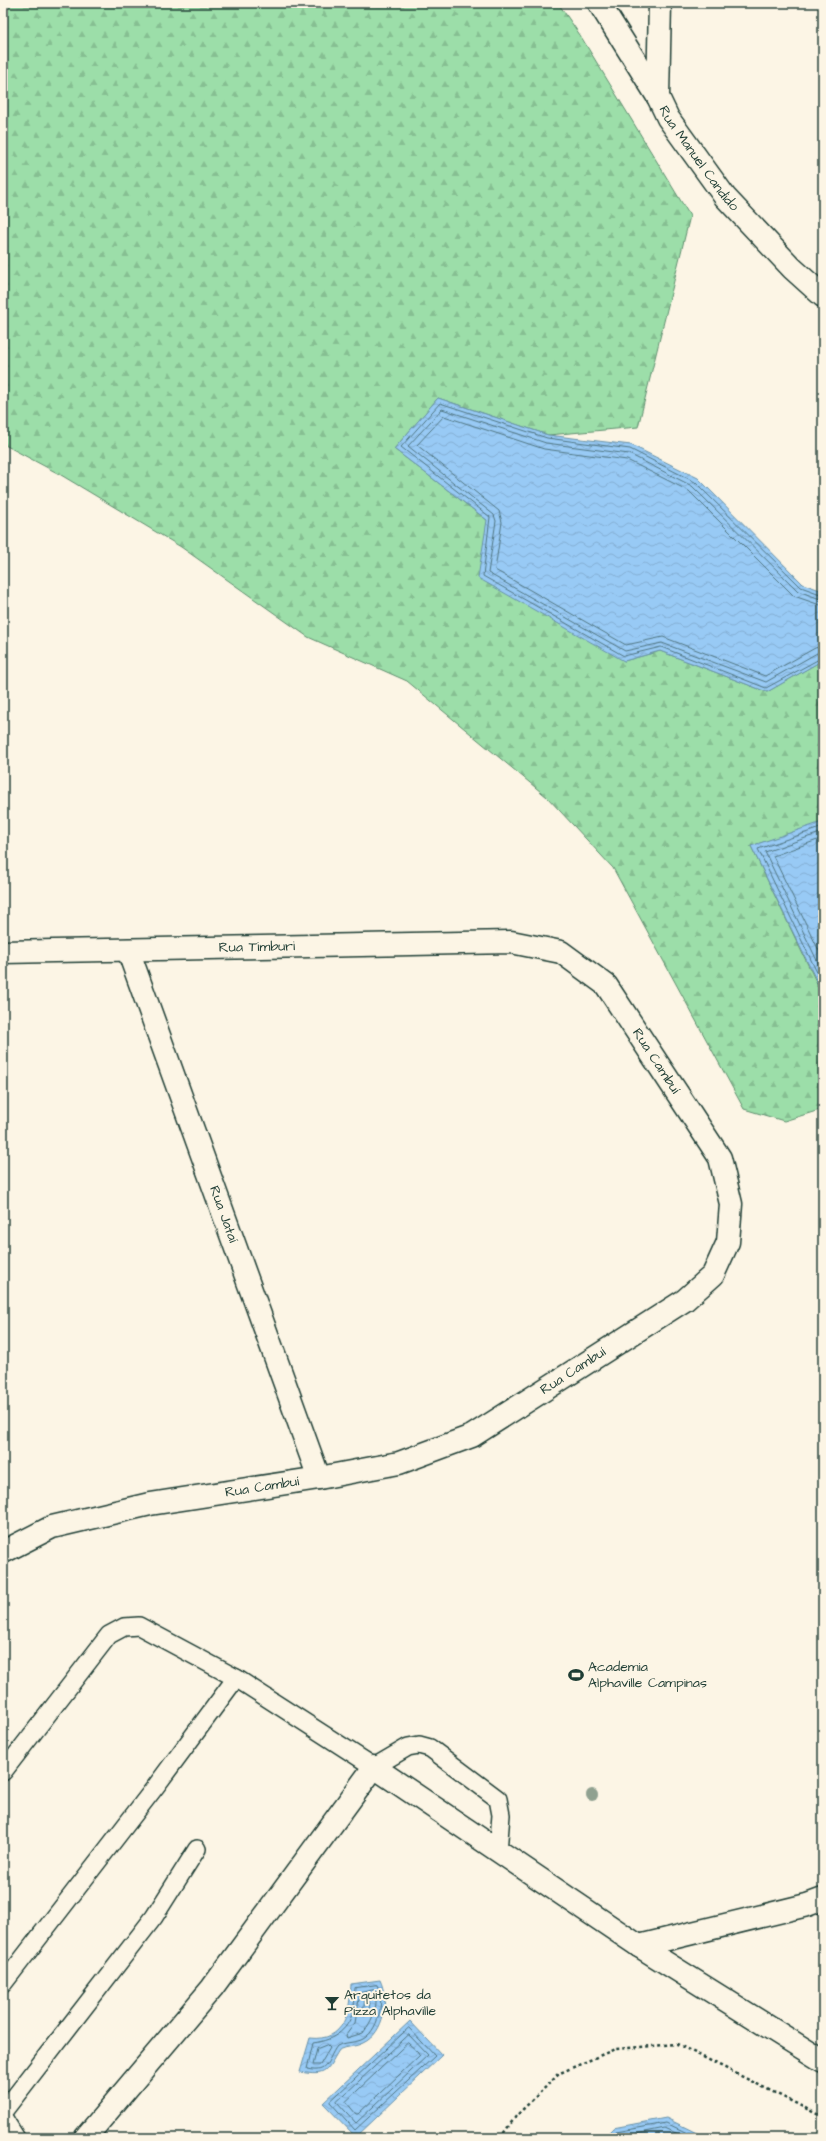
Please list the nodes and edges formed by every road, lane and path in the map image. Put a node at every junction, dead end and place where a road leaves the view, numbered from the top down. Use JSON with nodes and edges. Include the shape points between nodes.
{"nodes":[{"id":1,"x":600,"y":3,"type":"edge"},
{"id":2,"x":660,"y":3,"type":"edge"},
{"id":3,"x":658,"y":97,"type":"junction"},
{"id":4,"x":823,"y":296,"type":"edge"},
{"id":5,"x":512,"y":942,"type":"joint"},
{"id":6,"x":128,"y":950,"type":"junction"},
{"id":7,"x":3,"y":952,"type":"edge"},
{"id":8,"x":319,"y":1478,"type":"junction"},
{"id":9,"x":3,"y":1552,"type":"edge"},
{"id":10,"x":236,"y":1678,"type":"junction"},
{"id":11,"x":374,"y":1767,"type":"junction"},
{"id":12,"x":3,"y":1772,"type":"edge"},
{"id":13,"x":197,"y":1849,"type":"dead end"},
{"id":14,"x":498,"y":1851,"type":"junction"},
{"id":15,"x":823,"y":1899,"type":"edge"},
{"id":16,"x":639,"y":1946,"type":"junction"},
{"id":17,"x":3,"y":1984,"type":"edge"},
{"id":18,"x":823,"y":2061,"type":"edge"},
{"id":19,"x":3,"y":2112,"type":"edge"},
{"id":20,"x":823,"y":2117,"type":"edge"},
{"id":21,"x":3,"y":2118,"type":"edge"},
{"id":22,"x":16,"y":2138,"type":"edge"},
{"id":23,"x":85,"y":2138,"type":"edge"},
{"id":24,"x":500,"y":2138,"type":"edge"}],
"edges":[{"from":1,"to":3,"type":"street","name":"Rua Manuel Candido"},
{"from":2,"to":3,"type":"street"},
{"from":3,"to":4,"type":"street","name":"Rua Manuel Candido","via":[[668,118],[725,197],[792,268]]},
{"from":5,"to":6,"type":"street","name":"Rua Timburi"},
{"from":5,"to":8,"type":"street","name":"Rua Cambuí","via":[[561,952],[606,985],[720,1158],[731,1204],[728,1242],[713,1275],[685,1300],[472,1436],[399,1463]]},
{"from":6,"to":7,"type":"street","name":"Rua Timburi"},
{"from":6,"to":8,"type":"street","name":"Rua Jataí"},
{"from":8,"to":9,"type":"street","name":"Rua Cambuí","via":[[150,1504],[52,1527]]},
{"from":10,"to":11,"type":"lane"},
{"from":10,"to":12,"type":"lane","via":[[139,1626],[124,1627],[109,1635]]},
{"from":10,"to":17,"type":"lane"},
{"from":11,"to":14,"type":"street"},
{"from":11,"to":14,"type":"lane","via":[[408,1748],[419,1745],[430,1748],[498,1799],[501,1815]]},
{"from":11,"to":23,"type":"street","via":[[212,1988]]},
{"from":13,"to":19,"type":"lane","via":[[154,1916]]},
{"from":14,"to":16,"type":"street"},
{"from":15,"to":16,"type":"street"},
{"from":16,"to":18,"type":"street"},
{"from":20,"to":24,"type":"path","via":[[676,2044],[615,2049],[560,2073],[517,2115]]},
{"from":21,"to":22,"type":"lane"}]}
